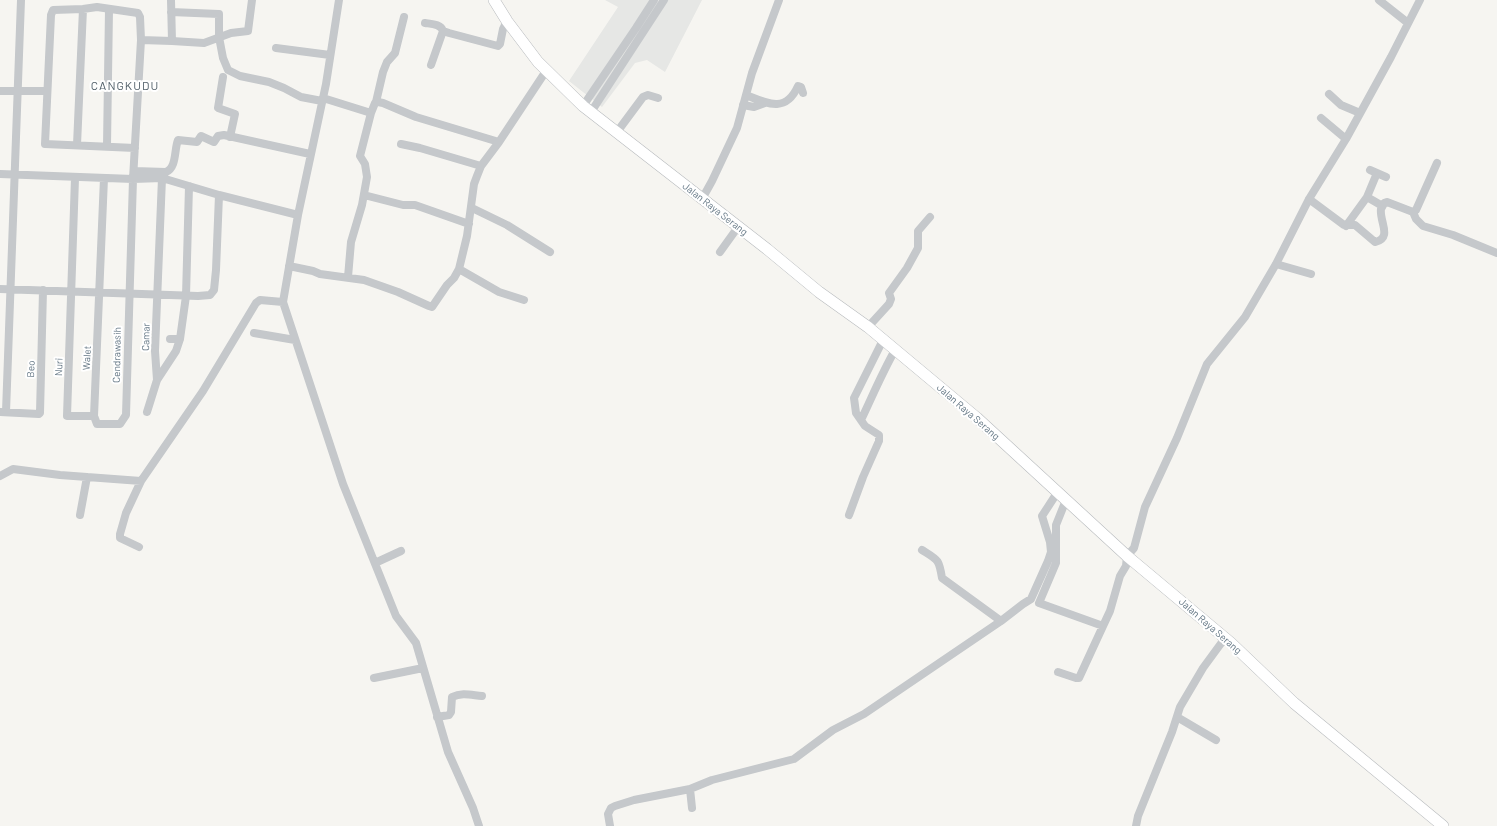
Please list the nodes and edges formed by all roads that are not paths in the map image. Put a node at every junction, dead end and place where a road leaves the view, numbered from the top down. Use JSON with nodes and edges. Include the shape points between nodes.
{"nodes":[{"id":1,"x":20,"y":0,"type":"edge"},
{"id":2,"x":171,"y":0,"type":"edge"},
{"id":3,"x":252,"y":0,"type":"edge"},
{"id":4,"x":339,"y":0,"type":"edge"},
{"id":5,"x":494,"y":0,"type":"edge"},
{"id":6,"x":654,"y":0,"type":"edge"},
{"id":7,"x":664,"y":0,"type":"edge"},
{"id":8,"x":779,"y":0,"type":"edge"},
{"id":9,"x":1379,"y":0,"type":"edge"},
{"id":10,"x":1420,"y":0,"type":"edge"},
{"id":11,"x":97,"y":4,"type":"edge"},
{"id":12,"x":109,"y":9,"type":"junction"},
{"id":13,"x":83,"y":10,"type":"junction"},
{"id":14,"x":171,"y":12,"type":"junction"},
{"id":15,"x":404,"y":17,"type":"dead end"},
{"id":16,"x":507,"y":21,"type":"junction"},
{"id":17,"x":425,"y":23,"type":"dead end"},
{"id":18,"x":1408,"y":23,"type":"junction"},
{"id":19,"x":443,"y":31,"type":"junction"},
{"id":20,"x":219,"y":37,"type":"junction"},
{"id":21,"x":141,"y":40,"type":"junction"},
{"id":22,"x":172,"y":41,"type":"junction"},
{"id":23,"x":276,"y":48,"type":"dead end"},
{"id":24,"x":330,"y":55,"type":"junction"},
{"id":25,"x":431,"y":65,"type":"dead end"},
{"id":26,"x":546,"y":71,"type":"junction"},
{"id":27,"x":223,"y":78,"type":"dead end"},
{"id":28,"x":0,"y":91,"type":"edge"},
{"id":29,"x":47,"y":91,"type":"junction"},
{"id":30,"x":17,"y":92,"type":"junction"},
{"id":31,"x":803,"y":93,"type":"dead end"},
{"id":32,"x":1329,"y":94,"type":"dead end"},
{"id":33,"x":746,"y":96,"type":"junction"},
{"id":34,"x":658,"y":98,"type":"dead end"},
{"id":35,"x":322,"y":99,"type":"junction"},
{"id":36,"x":376,"y":102,"type":"junction"},
{"id":37,"x":765,"y":103,"type":"junction"},
{"id":38,"x":743,"y":105,"type":"junction"},
{"id":39,"x":587,"y":109,"type":"junction"},
{"id":40,"x":371,"y":113,"type":"junction"},
{"id":41,"x":1360,"y":113,"type":"junction"},
{"id":42,"x":1321,"y":118,"type":"dead end"},
{"id":43,"x":617,"y":132,"type":"junction"},
{"id":44,"x":230,"y":137,"type":"junction"},
{"id":45,"x":1346,"y":139,"type":"junction"},
{"id":46,"x":499,"y":142,"type":"junction"},
{"id":47,"x":401,"y":144,"type":"dead end"},
{"id":48,"x":77,"y":145,"type":"junction"},
{"id":49,"x":107,"y":146,"type":"junction"},
{"id":50,"x":135,"y":148,"type":"junction"},
{"id":51,"x":310,"y":154,"type":"junction"},
{"id":52,"x":1437,"y":163,"type":"dead end"},
{"id":53,"x":481,"y":166,"type":"junction"},
{"id":54,"x":0,"y":174,"type":"edge"},
{"id":55,"x":14,"y":174,"type":"junction"},
{"id":56,"x":133,"y":175,"type":"junction"},
{"id":57,"x":1386,"y":177,"type":"dead end"},
{"id":58,"x":74,"y":178,"type":"junction"},
{"id":59,"x":104,"y":178,"type":"junction"},
{"id":60,"x":162,"y":178,"type":"junction"},
{"id":61,"x":188,"y":186,"type":"junction"},
{"id":62,"x":364,"y":195,"type":"junction"},
{"id":63,"x":219,"y":196,"type":"junction"},
{"id":64,"x":1367,"y":197,"type":"junction"},
{"id":65,"x":702,"y":199,"type":"junction"},
{"id":66,"x":1309,"y":199,"type":"junction"},
{"id":67,"x":1379,"y":204,"type":"dead end"},
{"id":68,"x":472,"y":208,"type":"junction"},
{"id":69,"x":1413,"y":212,"type":"junction"},
{"id":70,"x":298,"y":214,"type":"junction"},
{"id":71,"x":930,"y":217,"type":"dead end"},
{"id":72,"x":469,"y":224,"type":"junction"},
{"id":73,"x":1346,"y":226,"type":"junction"},
{"id":74,"x":738,"y":227,"type":"junction"},
{"id":75,"x":550,"y":252,"type":"dead end"},
{"id":76,"x":720,"y":252,"type":"dead end"},
{"id":77,"x":1497,"y":253,"type":"edge"},
{"id":78,"x":1276,"y":264,"type":"junction"},
{"id":79,"x":289,"y":266,"type":"junction"},
{"id":80,"x":459,"y":269,"type":"junction"},
{"id":81,"x":1311,"y":274,"type":"dead end"},
{"id":82,"x":348,"y":277,"type":"junction"},
{"id":83,"x":0,"y":289,"type":"edge"},
{"id":84,"x":10,"y":289,"type":"junction"},
{"id":85,"x":43,"y":290,"type":"junction"},
{"id":86,"x":72,"y":292,"type":"junction"},
{"id":87,"x":100,"y":293,"type":"junction"},
{"id":88,"x":129,"y":294,"type":"junction"},
{"id":89,"x":158,"y":295,"type":"junction"},
{"id":90,"x":186,"y":296,"type":"junction"},
{"id":91,"x":524,"y":300,"type":"dead end"},
{"id":92,"x":283,"y":302,"type":"junction"},
{"id":93,"x":868,"y":327,"type":"junction"},
{"id":94,"x":254,"y":333,"type":"dead end"},
{"id":95,"x":170,"y":339,"type":"dead end"},
{"id":96,"x":180,"y":339,"type":"junction"},
{"id":97,"x":295,"y":340,"type":"junction"},
{"id":98,"x":883,"y":340,"type":"junction"},
{"id":99,"x":895,"y":350,"type":"junction"},
{"id":100,"x":157,"y":380,"type":"junction"},
{"id":101,"x":3,"y":412,"type":"edge"},
{"id":102,"x":147,"y":412,"type":"dead end"},
{"id":103,"x":95,"y":420,"type":"junction"},
{"id":104,"x":861,"y":420,"type":"junction"},
{"id":105,"x":0,"y":476,"type":"edge"},
{"id":106,"x":87,"y":477,"type":"junction"},
{"id":107,"x":141,"y":481,"type":"junction"},
{"id":108,"x":1057,"y":493,"type":"junction"},
{"id":109,"x":1066,"y":500,"type":"junction"},
{"id":110,"x":80,"y":515,"type":"dead end"},
{"id":111,"x":849,"y":515,"type":"dead end"},
{"id":112,"x":139,"y":547,"type":"dead end"},
{"id":113,"x":922,"y":550,"type":"dead end"},
{"id":114,"x":401,"y":551,"type":"dead end"},
{"id":115,"x":1127,"y":556,"type":"junction"},
{"id":116,"x":375,"y":563,"type":"junction"},
{"id":117,"x":1001,"y":621,"type":"junction"},
{"id":118,"x":1103,"y":626,"type":"junction"},
{"id":119,"x":1225,"y":638,"type":"junction"},
{"id":120,"x":423,"y":668,"type":"junction"},
{"id":121,"x":1058,"y":672,"type":"dead end"},
{"id":122,"x":374,"y":678,"type":"dead end"},
{"id":123,"x":482,"y":696,"type":"dead end"},
{"id":124,"x":437,"y":717,"type":"junction"},
{"id":125,"x":1177,"y":717,"type":"junction"},
{"id":126,"x":1216,"y":740,"type":"dead end"},
{"id":127,"x":690,"y":789,"type":"junction"},
{"id":128,"x":692,"y":808,"type":"dead end"},
{"id":129,"x":479,"y":826,"type":"edge"},
{"id":130,"x":610,"y":826,"type":"edge"},
{"id":131,"x":1136,"y":826,"type":"edge"},
{"id":132,"x":1443,"y":826,"type":"edge"}],
"edges":[{"from":1,"to":30,"type":"street"},
{"from":2,"to":14,"type":"street"},
{"from":3,"to":20,"type":"street","via":[[248,31]]},
{"from":4,"to":24,"type":"street"},
{"from":5,"to":16,"type":"highway","name":"Jalan Raya Serang"},
{"from":6,"to":39,"type":"street"},
{"from":7,"to":39,"type":"street"},
{"from":8,"to":33,"type":"street"},
{"from":9,"to":18,"type":"street"},
{"from":10,"to":18,"type":"street"},
{"from":11,"to":12,"type":"street"},
{"from":11,"to":13,"type":"street"},
{"from":12,"to":21,"type":"street","name":"Cendrawasih","via":[[138,13]]},
{"from":12,"to":49,"type":"street"},
{"from":13,"to":29,"type":"street","via":[[53,10]]},
{"from":13,"to":48,"type":"street"},
{"from":14,"to":20,"type":"street","via":[[219,14]]},
{"from":14,"to":22,"type":"street"},
{"from":15,"to":36,"type":"street","via":[[395,53],[383,72]]},
{"from":16,"to":19,"type":"street","via":[[498,46]]},
{"from":16,"to":26,"type":"highway","name":"Jalan Raya Serang"},
{"from":17,"to":19,"type":"street","via":[[439,26]]},
{"from":18,"to":41,"type":"street"},
{"from":19,"to":25,"type":"street"},
{"from":20,"to":22,"type":"street","via":[[204,43]]},
{"from":20,"to":35,"type":"street","via":[[228,70],[240,76],[269,82],[301,97]]},
{"from":21,"to":22,"type":"street"},
{"from":21,"to":50,"type":"street","name":"Cendrawasih"},
{"from":23,"to":24,"type":"street"},
{"from":24,"to":35,"type":"street"},
{"from":26,"to":39,"type":"highway","name":"Jalan Raya Serang"},
{"from":26,"to":46,"type":"street"},
{"from":27,"to":44,"type":"street","via":[[218,108],[235,114]]},
{"from":28,"to":30,"type":"street"},
{"from":29,"to":30,"type":"street"},
{"from":29,"to":48,"type":"street","via":[[45,144]]},
{"from":30,"to":55,"type":"street"},
{"from":31,"to":37,"type":"street","via":[[800,85],[794,95],[784,103]]},
{"from":32,"to":41,"type":"street","via":[[1341,105]]},
{"from":33,"to":37,"type":"street"},
{"from":33,"to":38,"type":"street"},
{"from":34,"to":43,"type":"street","via":[[648,95],[643,97]]},
{"from":35,"to":40,"type":"street"},
{"from":35,"to":51,"type":"street"},
{"from":36,"to":40,"type":"street"},
{"from":36,"to":46,"type":"street"},
{"from":37,"to":38,"type":"street","via":[[754,107]]},
{"from":38,"to":65,"type":"street","via":[[737,128]]},
{"from":39,"to":43,"type":"highway","name":"Jalan Raya Serang"},
{"from":40,"to":62,"type":"street","via":[[360,156],[367,177]]},
{"from":41,"to":45,"type":"street"},
{"from":42,"to":45,"type":"street"},
{"from":43,"to":65,"type":"highway","name":"Jalan Raya Serang"},
{"from":44,"to":51,"type":"street"},
{"from":44,"to":56,"type":"street","via":[[219,136],[214,142],[201,136],[197,142],[178,140],[170,170]]},
{"from":45,"to":66,"type":"street"},
{"from":46,"to":53,"type":"street"},
{"from":47,"to":53,"type":"street"},
{"from":48,"to":49,"type":"street"},
{"from":49,"to":50,"type":"street"},
{"from":50,"to":56,"type":"street","name":"Cendrawasih"},
{"from":51,"to":70,"type":"street"},
{"from":52,"to":69,"type":"street"},
{"from":53,"to":68,"type":"street","via":[[474,184]]},
{"from":54,"to":55,"type":"street"},
{"from":55,"to":58,"type":"street"},
{"from":55,"to":84,"type":"street"},
{"from":56,"to":59,"type":"street"},
{"from":56,"to":60,"type":"street"},
{"from":56,"to":88,"type":"street","name":"Cendrawasih"},
{"from":57,"to":64,"type":"street","via":[[1373,172]]},
{"from":58,"to":59,"type":"street"},
{"from":58,"to":86,"type":"street"},
{"from":59,"to":87,"type":"street","name":"Walet"},
{"from":60,"to":61,"type":"street"},
{"from":60,"to":89,"type":"street","name":"Camar"},
{"from":61,"to":63,"type":"street"},
{"from":61,"to":90,"type":"street"},
{"from":62,"to":72,"type":"street","via":[[403,205],[415,205]]},
{"from":62,"to":82,"type":"street","via":[[351,242]]},
{"from":63,"to":70,"type":"street"},
{"from":63,"to":90,"type":"street","via":[[214,290],[210,295]]},
{"from":64,"to":67,"type":"street"},
{"from":64,"to":73,"type":"street"},
{"from":65,"to":74,"type":"highway","name":"Jalan Raya Serang"},
{"from":66,"to":73,"type":"street"},
{"from":66,"to":78,"type":"street"},
{"from":68,"to":72,"type":"street"},
{"from":68,"to":75,"type":"street"},
{"from":69,"to":73,"type":"street","via":[[1387,202],[1384,204],[1381,209],[1385,233],[1384,237],[1375,242],[1355,225]]},
{"from":69,"to":77,"type":"street","via":[[1423,226]]},
{"from":70,"to":79,"type":"street"},
{"from":71,"to":93,"type":"street","via":[[918,231],[918,248],[890,291],[889,304]]},
{"from":72,"to":80,"type":"street"},
{"from":74,"to":76,"type":"street"},
{"from":74,"to":93,"type":"highway","name":"Jalan Raya Serang","via":[[819,292]]},
{"from":78,"to":81,"type":"street"},
{"from":78,"to":115,"type":"street","via":[[1245,317],[1207,364],[1178,438],[1145,507],[1134,548]]},
{"from":79,"to":82,"type":"street","via":[[320,274]]},
{"from":79,"to":92,"type":"street"},
{"from":80,"to":82,"type":"street","via":[[432,307],[379,284]]},
{"from":80,"to":91,"type":"street","via":[[499,292]]},
{"from":83,"to":84,"type":"street"},
{"from":84,"to":85,"type":"street"},
{"from":84,"to":101,"type":"street"},
{"from":85,"to":86,"type":"street"},
{"from":85,"to":101,"type":"street","name":"Beo","via":[[40,413]]},
{"from":86,"to":87,"type":"street"},
{"from":86,"to":103,"type":"street","name":"Nuri","via":[[67,416]]},
{"from":87,"to":88,"type":"street"},
{"from":87,"to":103,"type":"street","name":"Walet"},
{"from":88,"to":89,"type":"street"},
{"from":88,"to":103,"type":"street","name":"Cendrawasih","via":[[125,418],[120,424]]},
{"from":89,"to":90,"type":"street"},
{"from":89,"to":100,"type":"street","name":"Camar","via":[[155,351]]},
{"from":90,"to":96,"type":"street"},
{"from":92,"to":97,"type":"street"},
{"from":92,"to":107,"type":"street","via":[[260,300],[256,303],[203,391]]},
{"from":93,"to":98,"type":"highway","name":"Jalan Raya Serang"},
{"from":94,"to":97,"type":"street"},
{"from":95,"to":96,"type":"street"},
{"from":96,"to":100,"type":"street","via":[[176,351]]},
{"from":97,"to":116,"type":"street","via":[[343,484]]},
{"from":98,"to":99,"type":"highway","name":"Jalan Raya Serang"},
{"from":98,"to":104,"type":"street","via":[[854,398],[856,413]]},
{"from":99,"to":104,"type":"street"},
{"from":99,"to":108,"type":"highway","name":"Jalan Raya Serang","via":[[977,418]]},
{"from":100,"to":102,"type":"street"},
{"from":104,"to":111,"type":"street","via":[[865,426],[879,435],[879,440]]},
{"from":105,"to":106,"type":"street","via":[[13,469]]},
{"from":106,"to":107,"type":"street"},
{"from":106,"to":110,"type":"street"},
{"from":107,"to":112,"type":"street","via":[[120,534],[120,538]]},
{"from":108,"to":109,"type":"highway","name":"Jalan Raya Serang"},
{"from":108,"to":117,"type":"street","via":[[1042,516],[1051,552],[1040,580],[1031,599]]},
{"from":109,"to":115,"type":"highway","name":"Jalan Raya Serang"},
{"from":109,"to":118,"type":"street","via":[[1056,525],[1056,563],[1039,603]]},
{"from":113,"to":117,"type":"street","via":[[937,560],[942,578]]},
{"from":114,"to":116,"type":"street"},
{"from":115,"to":118,"type":"street","via":[[1126,566],[1120,576],[1110,612]]},
{"from":115,"to":119,"type":"highway","name":"Jalan Raya Serang"},
{"from":116,"to":120,"type":"street","via":[[396,616],[416,644]]},
{"from":117,"to":127,"type":"street","via":[[864,714],[833,730],[794,759],[712,780]]},
{"from":118,"to":121,"type":"street","via":[[1079,678]]},
{"from":119,"to":125,"type":"street","via":[[1184,698]]},
{"from":119,"to":132,"type":"highway","name":"Jalan Raya Serang","via":[[1294,703]]},
{"from":120,"to":122,"type":"street"},
{"from":120,"to":124,"type":"street"},
{"from":123,"to":124,"type":"street","via":[[456,695],[452,697],[451,712]]},
{"from":124,"to":129,"type":"street","via":[[448,752]]},
{"from":125,"to":126,"type":"street"},
{"from":125,"to":131,"type":"street"},
{"from":127,"to":128,"type":"street"},
{"from":127,"to":130,"type":"street","via":[[615,806],[608,814]]}]}
